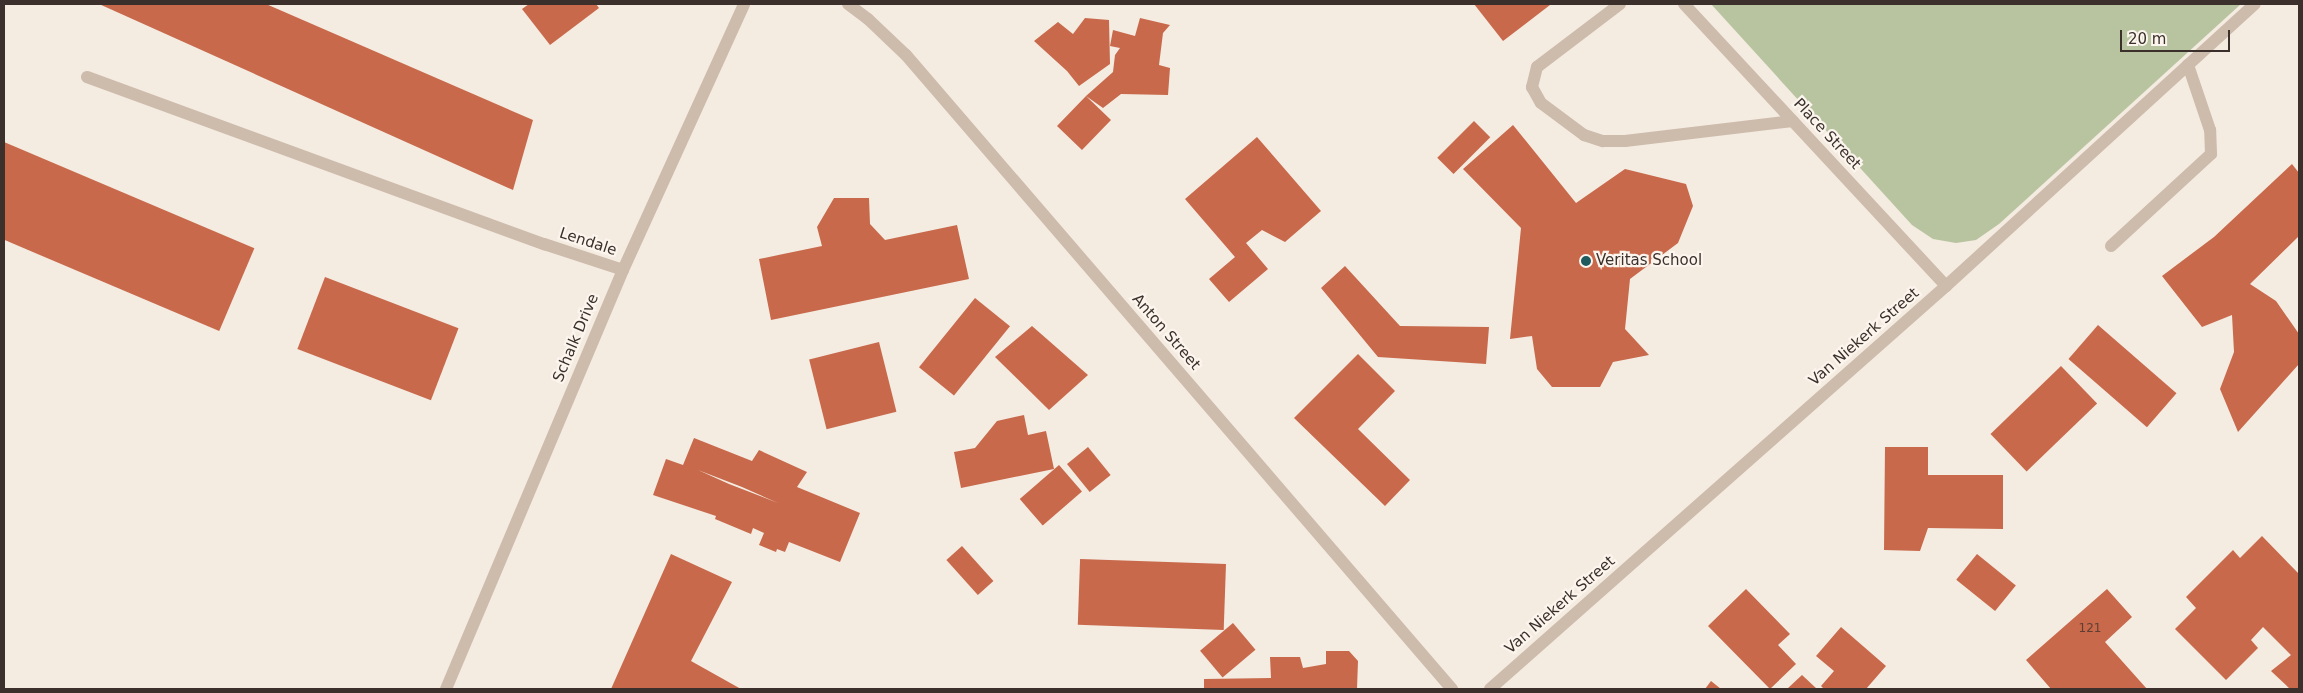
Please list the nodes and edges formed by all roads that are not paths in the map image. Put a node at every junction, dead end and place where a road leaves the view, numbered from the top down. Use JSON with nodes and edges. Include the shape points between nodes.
{"nodes":[{"id":1,"x":744,"y":4,"type":"edge"},
{"id":2,"x":848,"y":4,"type":"edge"},
{"id":3,"x":1620,"y":4,"type":"edge"},
{"id":4,"x":1684,"y":4,"type":"edge"},
{"id":5,"x":2255,"y":4,"type":"edge"},
{"id":6,"x":2188,"y":65,"type":"junction"},
{"id":7,"x":87,"y":77,"type":"dead end"},
{"id":8,"x":1793,"y":121,"type":"junction"},
{"id":9,"x":2111,"y":246,"type":"dead end"},
{"id":10,"x":622,"y":270,"type":"junction"},
{"id":11,"x":1946,"y":286,"type":"junction"},
{"id":12,"x":446,"y":689,"type":"edge"},
{"id":13,"x":1452,"y":689,"type":"edge"},
{"id":14,"x":1490,"y":689,"type":"edge"}],
"edges":[{"from":1,"to":10,"type":"street","name":"Schalk Drive"},
{"from":2,"to":13,"type":"street","name":"Anton Street","via":[[906,55]]},
{"from":3,"to":8,"type":"street","via":[[1537,67],[1532,87],[1541,103],[1584,135],[1625,141]]},
{"from":4,"to":8,"type":"street","name":"Place Street"},
{"from":5,"to":6,"type":"street","name":"Van Niekerk Street"},
{"from":6,"to":9,"type":"street","via":[[2210,130],[2211,154]]},
{"from":6,"to":11,"type":"street","name":"Van Niekerk Street"},
{"from":7,"to":10,"type":"street","name":"Lendale"},
{"from":8,"to":11,"type":"street","name":"Place Street"},
{"from":10,"to":12,"type":"street","name":"Schalk Drive"},
{"from":11,"to":14,"type":"street","name":"Van Niekerk Street"}]}
